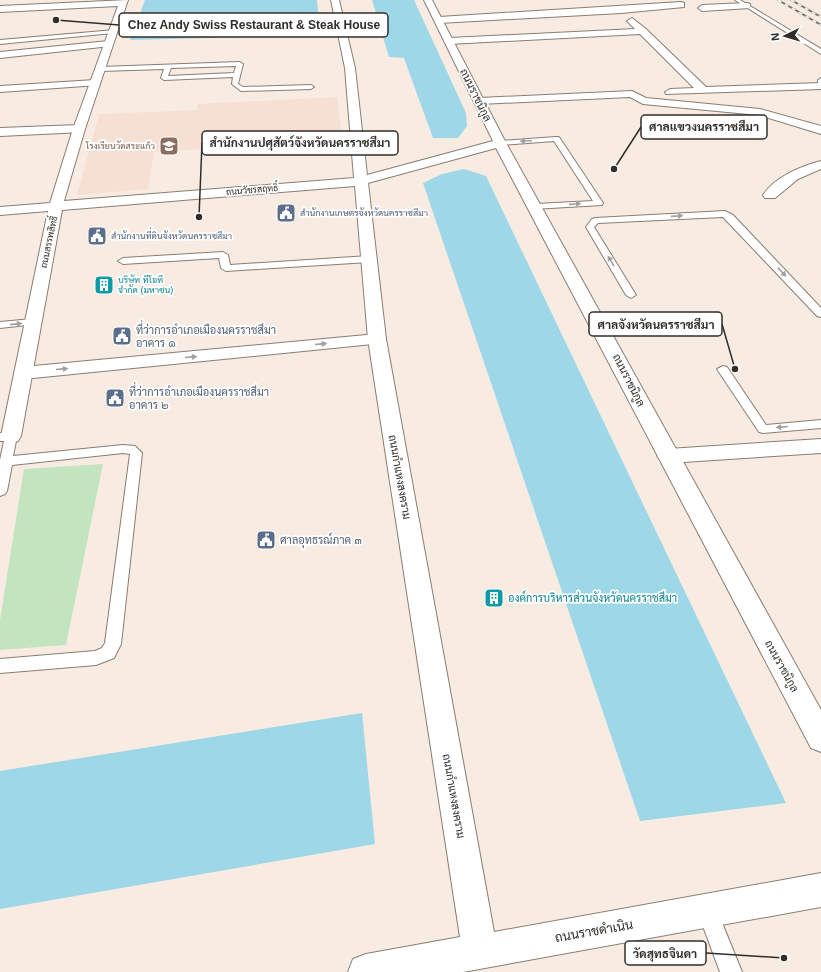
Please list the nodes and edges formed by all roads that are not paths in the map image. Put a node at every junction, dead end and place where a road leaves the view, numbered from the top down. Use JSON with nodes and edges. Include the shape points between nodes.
{"nodes":[{"id":1,"x":335,"y":0,"type":"edge"},
{"id":2,"x":428,"y":0,"type":"edge"},
{"id":3,"x":737,"y":0,"type":"edge"},
{"id":4,"x":123,"y":1,"type":"edge"},
{"id":5,"x":682,"y":5,"type":"dead end"},
{"id":6,"x":747,"y":6,"type":"junction"},
{"id":7,"x":702,"y":8,"type":"dead end"},
{"id":8,"x":0,"y":9,"type":"edge"},
{"id":9,"x":621,"y":10,"type":"junction"},
{"id":10,"x":439,"y":20,"type":"junction"},
{"id":11,"x":642,"y":31,"type":"junction"},
{"id":12,"x":110,"y":38,"type":"junction"},
{"id":13,"x":450,"y":41,"type":"junction"},
{"id":14,"x":0,"y":42,"type":"edge"},
{"id":15,"x":34,"y":43,"type":"dead end"},
{"id":16,"x":821,"y":52,"type":"edge"},
{"id":17,"x":0,"y":55,"type":"edge"},
{"id":18,"x":168,"y":67,"type":"junction"},
{"id":19,"x":100,"y":68,"type":"junction"},
{"id":20,"x":237,"y":75,"type":"junction"},
{"id":21,"x":821,"y":80,"type":"edge"},
{"id":22,"x":95,"y":83,"type":"junction"},
{"id":23,"x":821,"y":85,"type":"edge"},
{"id":24,"x":311,"y":87,"type":"dead end"},
{"id":25,"x":0,"y":89,"type":"edge"},
{"id":26,"x":704,"y":91,"type":"junction"},
{"id":27,"x":632,"y":94,"type":"junction"},
{"id":28,"x":480,"y":101,"type":"junction"},
{"id":29,"x":79,"y":129,"type":"junction"},
{"id":30,"x":821,"y":130,"type":"edge"},
{"id":31,"x":0,"y":132,"type":"edge"},
{"id":32,"x":500,"y":143,"type":"junction"},
{"id":33,"x":821,"y":165,"type":"edge"},
{"id":34,"x":361,"y":181,"type":"junction"},
{"id":35,"x":770,"y":195,"type":"dead end"},
{"id":36,"x":56,"y":206,"type":"junction"},
{"id":37,"x":536,"y":207,"type":"junction"},
{"id":38,"x":0,"y":211,"type":"edge"},
{"id":39,"x":369,"y":259,"type":"junction"},
{"id":40,"x":123,"y":261,"type":"dead end"},
{"id":41,"x":631,"y":295,"type":"dead end"},
{"id":42,"x":821,"y":314,"type":"edge"},
{"id":43,"x":32,"y":322,"type":"junction"},
{"id":44,"x":0,"y":325,"type":"edge"},
{"id":45,"x":377,"y":339,"type":"junction"},
{"id":46,"x":723,"y":370,"type":"dead end"},
{"id":47,"x":23,"y":373,"type":"junction"},
{"id":48,"x":821,"y":424,"type":"edge"},
{"id":49,"x":5,"y":437,"type":"edge"},
{"id":50,"x":821,"y":446,"type":"edge"},
{"id":51,"x":668,"y":456,"type":"junction"},
{"id":52,"x":6,"y":461,"type":"junction"},
{"id":53,"x":0,"y":491,"type":"edge"},
{"id":54,"x":0,"y":666,"type":"edge"},
{"id":55,"x":821,"y":738,"type":"edge"},
{"id":56,"x":821,"y":890,"type":"edge"},
{"id":57,"x":707,"y":910,"type":"junction"},
{"id":58,"x":482,"y":962,"type":"edge"},
{"id":59,"x":366,"y":972,"type":"edge"},
{"id":60,"x":731,"y":972,"type":"edge"}],
"edges":[{"from":1,"to":34,"type":"street","name":"ถนนกำแหงสงคราม","via":[[350,68]]},
{"from":2,"to":10,"type":"street","name":"ถนนราชนิกูล"},
{"from":3,"to":6,"type":"lane"},
{"from":4,"to":8,"type":"street"},
{"from":4,"to":12,"type":"street","name":"ถนนสรรพสิทธิ์"},
{"from":5,"to":9,"type":"street"},
{"from":6,"to":7,"type":"street"},
{"from":6,"to":16,"type":"lane"},
{"from":9,"to":10,"type":"street"},
{"from":9,"to":11,"type":"street"},
{"from":10,"to":13,"type":"street","name":"ถนนราชนิกูล"},
{"from":11,"to":13,"type":"street"},
{"from":11,"to":26,"type":"street"},
{"from":12,"to":14,"type":"lane"},
{"from":12,"to":15,"type":"lane"},
{"from":12,"to":17,"type":"street"},
{"from":12,"to":19,"type":"street","name":"ถนนสรรพสิทธิ์"},
{"from":13,"to":28,"type":"street","name":"ถนนราชนิกูล"},
{"from":18,"to":19,"type":"lane"},
{"from":18,"to":20,"type":"lane","via":[[240,64]]},
{"from":18,"to":20,"type":"lane","via":[[164,78]]},
{"from":19,"to":22,"type":"street","name":"ถนนสรรพสิทธิ์"},
{"from":20,"to":24,"type":"lane","via":[[235,84],[241,89]]},
{"from":21,"to":23,"type":"lane"},
{"from":22,"to":25,"type":"street"},
{"from":22,"to":29,"type":"street","name":"ถนนสรรพสิทธิ์"},
{"from":23,"to":26,"type":"street"},
{"from":26,"to":27,"type":"street"},
{"from":27,"to":28,"type":"street"},
{"from":27,"to":30,"type":"street","via":[[643,101],[760,112]]},
{"from":28,"to":32,"type":"street","name":"ถนนราชนิกูล"},
{"from":29,"to":31,"type":"street"},
{"from":29,"to":36,"type":"street","name":"ถนนสรรพสิทธิ์"},
{"from":32,"to":34,"type":"street","name":"ถนนวัชรสฤทธิ์"},
{"from":32,"to":37,"type":"street","name":"ถนนราชนิกูล"},
{"from":37,"to":32,"type":"lane","one_way":true,"via":[[599,203],[556,139]]},
{"from":33,"to":35,"type":"street","via":[[783,182]]},
{"from":34,"to":36,"type":"street","name":"ถนนวัชรสฤทธิ์"},
{"from":34,"to":39,"type":"street","name":"ถนนกำแหงสงคราม"},
{"from":36,"to":38,"type":"street","name":"ถนนวัชรสฤทธิ์"},
{"from":36,"to":43,"type":"street","name":"ถนนสรรพสิทธิ์"},
{"from":37,"to":51,"type":"street","name":"ถนนราชนิกูล"},
{"from":39,"to":40,"type":"lane","via":[[226,268],[223,255]]},
{"from":39,"to":45,"type":"street","name":"ถนนกำแหงสงคราม"},
{"from":41,"to":42,"type":"lane","one_way":true,"via":[[590,227],[592,223],[725,214]]},
{"from":44,"to":43,"type":"lane","one_way":true},
{"from":43,"to":47,"type":"street","name":"ถนนสรรพสิทธิ์"},
{"from":47,"to":45,"type":"street","one_way":true},
{"from":45,"to":58,"type":"street","name":"ถนนกำแหงสงคราม"},
{"from":48,"to":46,"type":"lane","one_way":true,"via":[[763,429]]},
{"from":47,"to":49,"type":"street","name":"ถนนสรรพสิทธิ์"},
{"from":49,"to":52,"type":"lane","name":"ถนนสรรพสิทธิ์"},
{"from":50,"to":51,"type":"street"},
{"from":51,"to":55,"type":"street","name":"ถนนราชนิกูล"},
{"from":52,"to":53,"type":"lane","name":"ถนนสรรพสิทธิ์"},
{"from":52,"to":54,"type":"lane","via":[[123,448],[136,453],[113,644],[108,653],[96,658]]},
{"from":56,"to":57,"type":"street","name":"ถนนราชดำเนิน"},
{"from":57,"to":58,"type":"street","name":"ถนนราชดำเนิน"},
{"from":57,"to":60,"type":"lane"},
{"from":58,"to":59,"type":"street","name":"ถนนราชดำเนิน"}]}
